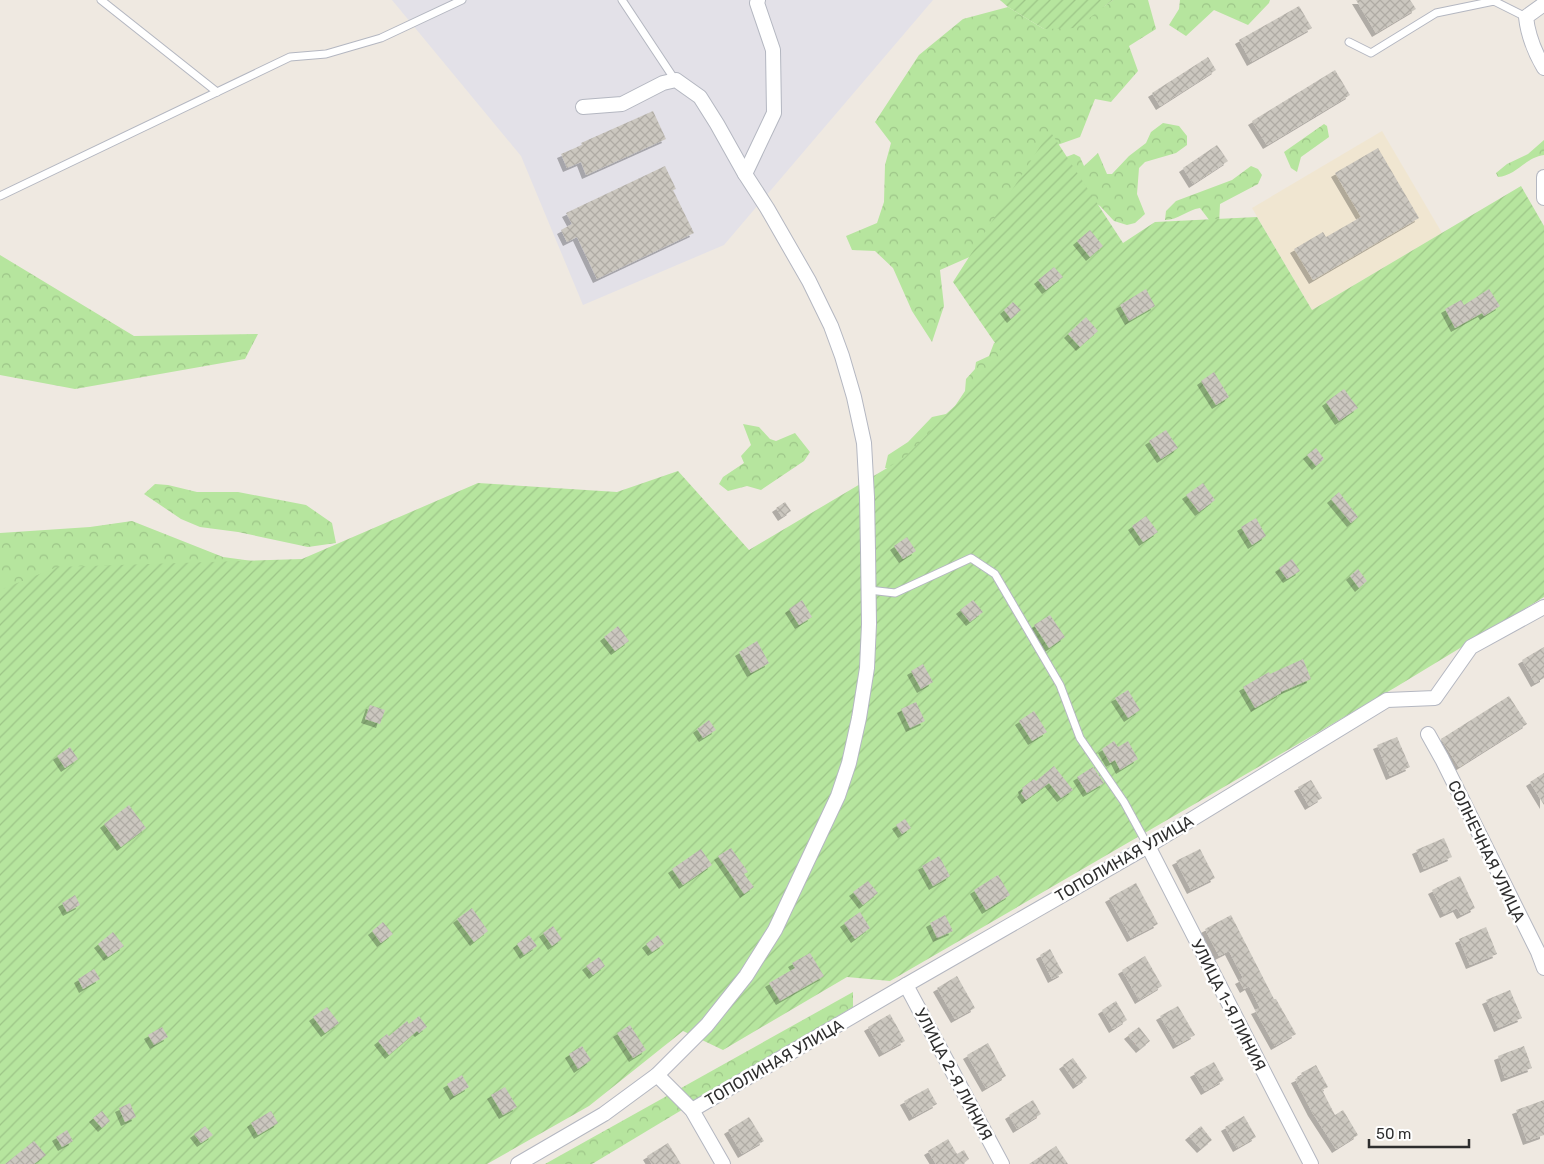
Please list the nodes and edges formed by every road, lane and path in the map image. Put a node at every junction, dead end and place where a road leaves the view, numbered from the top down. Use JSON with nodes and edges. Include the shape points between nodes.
{"nodes":[{"id":1,"x":100,"y":0,"type":"edge"},
{"id":2,"x":462,"y":0,"type":"edge"},
{"id":3,"x":622,"y":0,"type":"edge"},
{"id":4,"x":758,"y":0,"type":"edge"},
{"id":5,"x":1544,"y":4,"type":"edge"},
{"id":6,"x":1526,"y":17,"type":"junction"},
{"id":7,"x":1349,"y":42,"type":"dead end"},
{"id":8,"x":1544,"y":68,"type":"edge"},
{"id":9,"x":676,"y":80,"type":"junction"},
{"id":10,"x":218,"y":92,"type":"junction"},
{"id":11,"x":584,"y":107,"type":"dead end"},
{"id":12,"x":744,"y":174,"type":"junction"},
{"id":13,"x":1544,"y":177,"type":"edge"},
{"id":14,"x":0,"y":196,"type":"edge"},
{"id":15,"x":1544,"y":198,"type":"edge"},
{"id":16,"x":869,"y":590,"type":"junction"},
{"id":17,"x":1544,"y":607,"type":"edge"},
{"id":18,"x":1428,"y":734,"type":"dead end"},
{"id":19,"x":1148,"y":846,"type":"junction"},
{"id":20,"x":1541,"y":951,"type":"edge"},
{"id":21,"x":1544,"y":968,"type":"edge"},
{"id":22,"x":906,"y":984,"type":"junction"},
{"id":23,"x":657,"y":1075,"type":"junction"},
{"id":24,"x":692,"y":1110,"type":"junction"},
{"id":25,"x":518,"y":1164,"type":"edge"},
{"id":26,"x":724,"y":1164,"type":"edge"},
{"id":27,"x":1002,"y":1164,"type":"edge"},
{"id":28,"x":1310,"y":1164,"type":"edge"}],
"edges":[{"from":1,"to":10,"type":"lane"},
{"from":2,"to":10,"type":"lane","via":[[381,38],[326,54],[290,57]]},
{"from":3,"to":9,"type":"lane"},
{"from":4,"to":12,"type":"street","via":[[774,50],[774,113]]},
{"from":5,"to":6,"type":"street"},
{"from":6,"to":7,"type":"lane","via":[[1494,1],[1436,13],[1371,53]]},
{"from":6,"to":8,"type":"street","via":[[1530,39]]},
{"from":9,"to":11,"type":"street","via":[[663,83],[622,104]]},
{"from":9,"to":12,"type":"street","via":[[700,97]]},
{"from":10,"to":14,"type":"lane"},
{"from":12,"to":16,"type":"street","via":[[809,281],[832,326],[842,356],[864,443]]},
{"from":13,"to":15,"type":"street"},
{"from":16,"to":19,"type":"lane","via":[[896,593],[972,558],[995,574],[1060,684],[1080,738],[1124,802]]},
{"from":16,"to":23,"type":"street","via":[[867,668],[849,763],[838,796],[775,930],[746,976],[707,1025]]},
{"from":17,"to":19,"type":"street","name":"ТОПОЛИНАЯ УЛИЦА","via":[[1471,647],[1435,698],[1387,700]]},
{"from":18,"to":20,"type":"street","name":"СОЛНЕЧНАЯ УЛИЦА"},
{"from":19,"to":22,"type":"street","name":"ТОПОЛИНАЯ УЛИЦА"},
{"from":19,"to":28,"type":"street","name":"УЛИЦА 1-Я ЛИНИЯ"},
{"from":20,"to":21,"type":"street","name":"СОЛНЕЧНАЯ УЛИЦА"},
{"from":22,"to":24,"type":"street","name":"ТОПОЛИНАЯ УЛИЦА"},
{"from":22,"to":27,"type":"street","name":"УЛИЦА 2-Я ЛИНИЯ"},
{"from":23,"to":24,"type":"street"},
{"from":23,"to":25,"type":"street","via":[[604,1114]]},
{"from":24,"to":26,"type":"street"}]}
